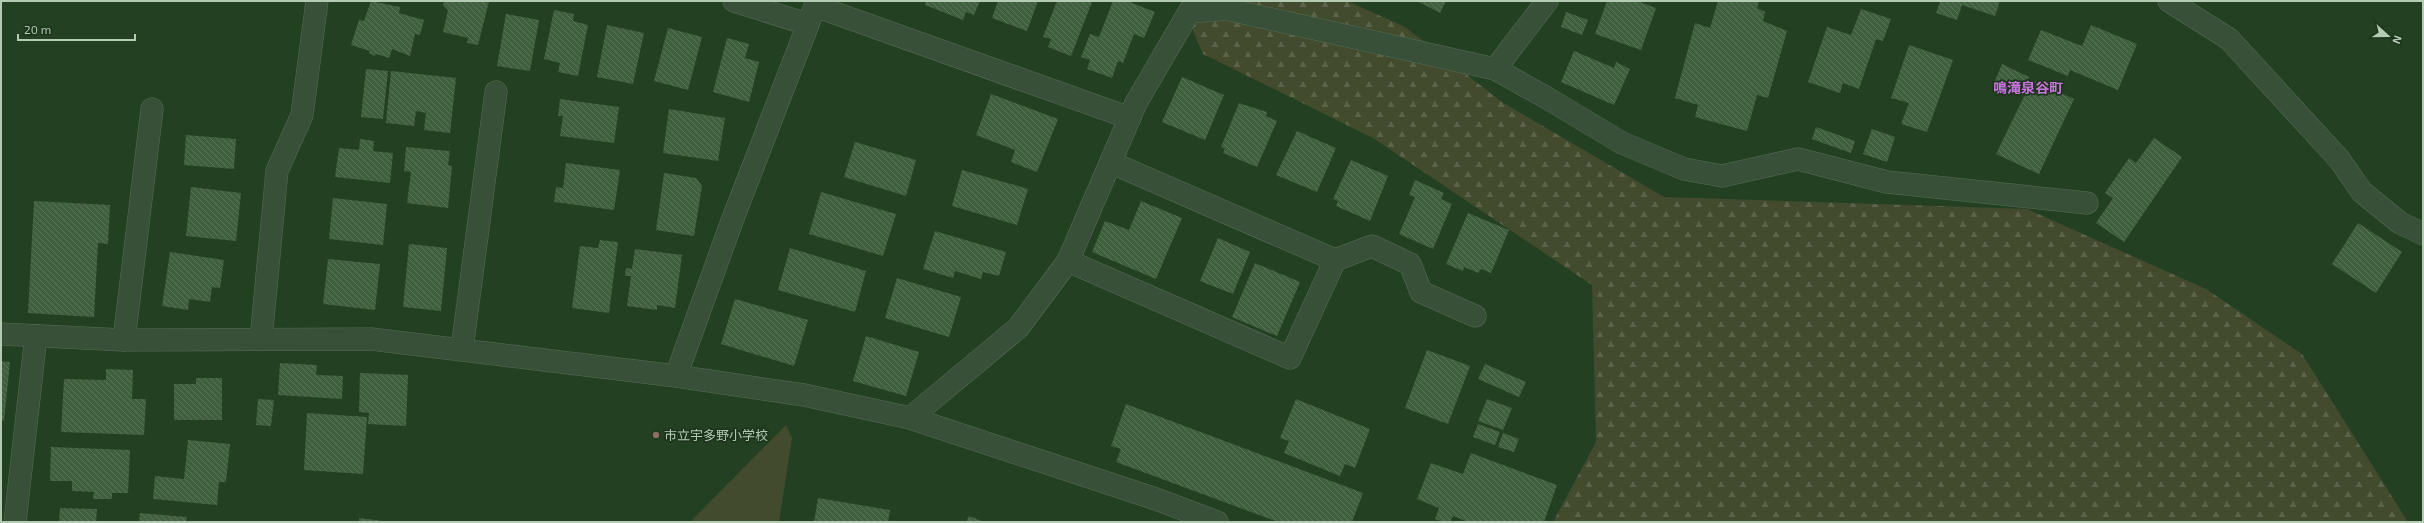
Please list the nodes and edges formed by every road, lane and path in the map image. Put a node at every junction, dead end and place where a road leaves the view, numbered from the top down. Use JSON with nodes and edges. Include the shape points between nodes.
{"nodes":[{"id":1,"x":317,"y":1,"type":"edge"},
{"id":2,"x":734,"y":1,"type":"edge"},
{"id":3,"x":1547,"y":1,"type":"edge"},
{"id":4,"x":2169,"y":1,"type":"edge"},
{"id":5,"x":813,"y":11,"type":"edge"},
{"id":6,"x":1495,"y":69,"type":"junction"},
{"id":7,"x":496,"y":92,"type":"dead end"},
{"id":8,"x":152,"y":109,"type":"dead end"},
{"id":9,"x":1133,"y":111,"type":"junction"},
{"id":10,"x":1112,"y":163,"type":"junction"},
{"id":11,"x":2087,"y":203,"type":"dead end"},
{"id":12,"x":2423,"y":234,"type":"edge"},
{"id":13,"x":1335,"y":260,"type":"junction"},
{"id":14,"x":1068,"y":261,"type":"junction"},
{"id":15,"x":1475,"y":316,"type":"dead end"},
{"id":16,"x":1,"y":334,"type":"edge"},
{"id":17,"x":36,"y":336,"type":"junction"},
{"id":18,"x":260,"y":339,"type":"junction"},
{"id":19,"x":124,"y":340,"type":"junction"},
{"id":20,"x":462,"y":349,"type":"junction"},
{"id":21,"x":676,"y":376,"type":"junction"},
{"id":22,"x":910,"y":418,"type":"junction"},
{"id":23,"x":15,"y":522,"type":"edge"},
{"id":24,"x":1217,"y":522,"type":"edge"}],
"edges":[{"from":1,"to":18,"type":"street","via":[[302,115],[277,171]]},
{"from":2,"to":5,"type":"street"},
{"from":3,"to":6,"type":"street"},
{"from":4,"to":12,"type":"street","via":[[2229,39],[2339,159],[2362,192],[2400,223]]},
{"from":5,"to":9,"type":"street"},
{"from":5,"to":21,"type":"street","via":[[732,221]]},
{"from":6,"to":9,"type":"street","via":[[1226,9],[1189,12]]},
{"from":6,"to":11,"type":"street","via":[[1622,143],[1684,169],[1722,176],[1798,159],[1888,182]]},
{"from":7,"to":20,"type":"street"},
{"from":8,"to":19,"type":"street"},
{"from":9,"to":10,"type":"street"},
{"from":10,"to":13,"type":"street"},
{"from":10,"to":14,"type":"street"},
{"from":13,"to":14,"type":"street","via":[[1290,358]]},
{"from":13,"to":15,"type":"street","via":[[1372,246],[1410,264],[1421,292]]},
{"from":14,"to":22,"type":"street","via":[[1018,328]]},
{"from":16,"to":17,"type":"street"},
{"from":17,"to":19,"type":"street"},
{"from":17,"to":23,"type":"street"},
{"from":18,"to":19,"type":"street"},
{"from":18,"to":20,"type":"street","via":[[371,339]]},
{"from":20,"to":21,"type":"street"},
{"from":21,"to":22,"type":"street","via":[[804,395]]},
{"from":22,"to":24,"type":"street","via":[[1156,499]]}]}
